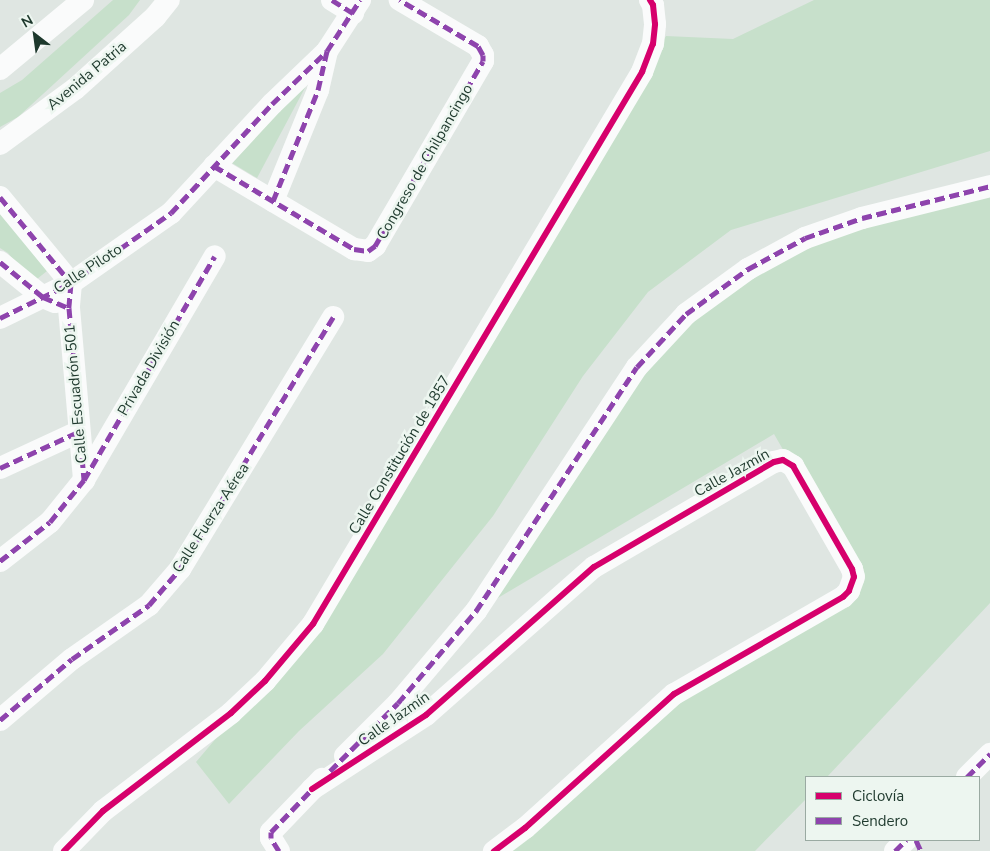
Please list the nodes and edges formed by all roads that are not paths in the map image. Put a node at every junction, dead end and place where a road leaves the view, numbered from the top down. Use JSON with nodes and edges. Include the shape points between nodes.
{"nodes":[{"id":1,"x":83,"y":0,"type":"edge"},
{"id":2,"x":168,"y":0,"type":"edge"},
{"id":3,"x":332,"y":0,"type":"edge"},
{"id":4,"x":400,"y":0,"type":"edge"},
{"id":5,"x":650,"y":0,"type":"edge"},
{"id":6,"x":357,"y":6,"type":"edge"},
{"id":7,"x":327,"y":51,"type":"junction"},
{"id":8,"x":0,"y":69,"type":"edge"},
{"id":9,"x":0,"y":144,"type":"edge"},
{"id":10,"x":214,"y":166,"type":"junction"},
{"id":11,"x":990,"y":186,"type":"edge"},
{"id":12,"x":0,"y":197,"type":"edge"},
{"id":13,"x":272,"y":201,"type":"junction"},
{"id":14,"x":215,"y":256,"type":"dead end"},
{"id":15,"x":0,"y":262,"type":"edge"},
{"id":16,"x":71,"y":283,"type":"junction"},
{"id":17,"x":43,"y":297,"type":"junction"},
{"id":18,"x":69,"y":308,"type":"junction"},
{"id":19,"x":0,"y":318,"type":"edge"},
{"id":20,"x":333,"y":318,"type":"dead end"},
{"id":21,"x":78,"y":432,"type":"junction"},
{"id":22,"x":0,"y":468,"type":"edge"},
{"id":23,"x":84,"y":480,"type":"junction"},
{"id":24,"x":0,"y":561,"type":"edge"},
{"id":25,"x":0,"y":720,"type":"edge"},
{"id":26,"x":990,"y":754,"type":"edge"},
{"id":27,"x":968,"y":776,"type":"edge"},
{"id":28,"x":312,"y":789,"type":"junction"},
{"id":29,"x":905,"y":841,"type":"edge"},
{"id":30,"x":66,"y":850,"type":"edge"},
{"id":31,"x":279,"y":851,"type":"edge"},
{"id":32,"x":494,"y":851,"type":"edge"},
{"id":33,"x":895,"y":851,"type":"edge"}],
"edges":[{"from":1,"to":8,"type":"street"},
{"from":2,"to":9,"type":"street","name":"Avenida Patria","via":[[155,17],[75,89]]},
{"from":3,"to":6,"type":"street"},
{"from":4,"to":13,"type":"street","name":"Congreso de Chilpancingo","via":[[478,46],[483,61],[380,239],[368,251],[354,249]]},
{"from":5,"to":30,"type":"street","name":"Calle Constitución de 1857","via":[[655,24],[653,44],[642,72],[313,624],[265,681],[231,713],[103,811]]},
{"from":6,"to":7,"type":"street"},
{"from":7,"to":10,"type":"street","name":"Calle Piloto"},
{"from":7,"to":13,"type":"street","via":[[318,90]]},
{"from":10,"to":13,"type":"street","name":"Congreso de Chilpancingo"},
{"from":10,"to":16,"type":"street","name":"Calle Piloto","via":[[171,213]]},
{"from":11,"to":28,"type":"street","name":"Calle Jazmín","via":[[862,218],[805,238],[748,269],[686,314],[637,367],[476,612],[398,704]]},
{"from":12,"to":16,"type":"street"},
{"from":14,"to":23,"type":"street","name":"Privada División"},
{"from":15,"to":17,"type":"street","name":"Calle Escuadrón 501"},
{"from":16,"to":17,"type":"street","name":"Calle Piloto"},
{"from":16,"to":18,"type":"street","name":"Calle Escuadrón 501"},
{"from":17,"to":18,"type":"street","name":"Calle Escuadrón 501"},
{"from":17,"to":19,"type":"street","name":"Calle Piloto"},
{"from":18,"to":21,"type":"street","name":"Calle Escuadrón 501"},
{"from":20,"to":25,"type":"street","name":"Calle Fuerza Aérea","via":[[180,569],[149,605],[72,660]]},
{"from":21,"to":22,"type":"street"},
{"from":21,"to":23,"type":"street","name":"Calle Escuadrón 501"},
{"from":23,"to":24,"type":"street","name":"Privada División","via":[[50,522]]},
{"from":26,"to":27,"type":"street"},
{"from":28,"to":31,"type":"street","name":"Calle Jazmín","via":[[271,832]]},
{"from":28,"to":32,"type":"street","name":"Calle Jazmín","via":[[426,715],[594,567],[774,462],[783,460],[793,466],[852,569],[854,577],[849,591],[674,694],[525,828]]},
{"from":29,"to":33,"type":"street"}]}
